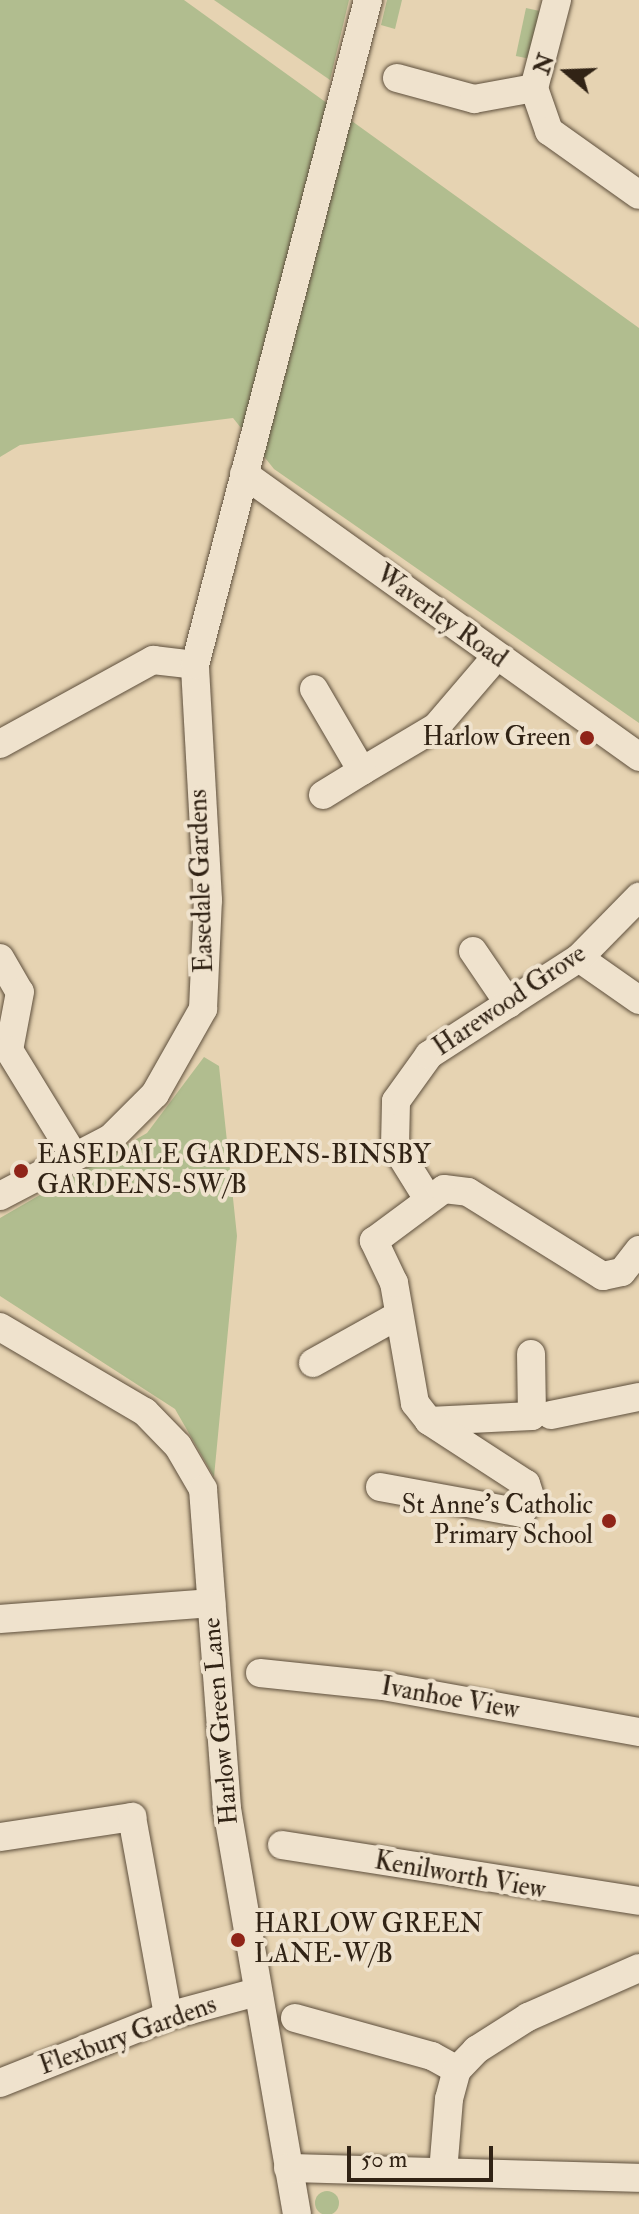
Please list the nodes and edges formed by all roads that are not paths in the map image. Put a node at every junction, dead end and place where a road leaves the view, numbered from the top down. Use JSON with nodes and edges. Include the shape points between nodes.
{"nodes":[{"id":1,"x":368,"y":0,"type":"edge"},
{"id":2,"x":557,"y":0,"type":"edge"},
{"id":3,"x":397,"y":78,"type":"dead end"},
{"id":4,"x":534,"y":88,"type":"junction"},
{"id":5,"x":639,"y":195,"type":"edge"},
{"id":6,"x":244,"y":474,"type":"junction"},
{"id":7,"x":496,"y":657,"type":"junction"},
{"id":8,"x":195,"y":665,"type":"junction"},
{"id":9,"x":314,"y":689,"type":"dead end"},
{"id":10,"x":0,"y":744,"type":"edge"},
{"id":11,"x":639,"y":757,"type":"edge"},
{"id":12,"x":362,"y":771,"type":"junction"},
{"id":13,"x":323,"y":795,"type":"dead end"},
{"id":14,"x":639,"y":897,"type":"edge"},
{"id":15,"x":473,"y":951,"type":"dead end"},
{"id":16,"x":0,"y":958,"type":"edge"},
{"id":17,"x":579,"y":958,"type":"junction"},
{"id":18,"x":639,"y":1000,"type":"edge"},
{"id":19,"x":509,"y":1004,"type":"junction"},
{"id":20,"x":4,"y":1050,"type":"edge"},
{"id":21,"x":74,"y":1156,"type":"junction"},
{"id":22,"x":0,"y":1196,"type":"edge"},
{"id":23,"x":428,"y":1199,"type":"junction"},
{"id":24,"x":637,"y":1268,"type":"edge"},
{"id":25,"x":399,"y":1315,"type":"junction"},
{"id":26,"x":0,"y":1327,"type":"edge"},
{"id":27,"x":531,"y":1354,"type":"dead end"},
{"id":28,"x":313,"y":1363,"type":"dead end"},
{"id":29,"x":639,"y":1397,"type":"edge"},
{"id":30,"x":551,"y":1415,"type":"dead end"},
{"id":31,"x":429,"y":1421,"type":"junction"},
{"id":32,"x":380,"y":1487,"type":"dead end"},
{"id":33,"x":211,"y":1603,"type":"junction"},
{"id":34,"x":0,"y":1619,"type":"edge"},
{"id":35,"x":260,"y":1673,"type":"dead end"},
{"id":36,"x":639,"y":1732,"type":"edge"},
{"id":37,"x":0,"y":1837,"type":"edge"},
{"id":38,"x":282,"y":1845,"type":"dead end"},
{"id":39,"x":639,"y":1901,"type":"edge"},
{"id":40,"x":639,"y":1968,"type":"edge"},
{"id":41,"x":257,"y":1992,"type":"junction"},
{"id":42,"x":168,"y":2016,"type":"junction"},
{"id":43,"x":295,"y":2018,"type":"dead end"},
{"id":44,"x":457,"y":2070,"type":"junction"},
{"id":45,"x":0,"y":2083,"type":"edge"},
{"id":46,"x":288,"y":2168,"type":"junction"},
{"id":47,"x":443,"y":2172,"type":"junction"},
{"id":48,"x":639,"y":2178,"type":"edge"},
{"id":49,"x":297,"y":2214,"type":"edge"}],
"edges":[{"from":1,"to":6,"type":"street","name":"Easedale Gardens"},
{"from":2,"to":4,"type":"street"},
{"from":3,"to":4,"type":"street","via":[[474,99]]},
{"from":4,"to":5,"type":"street","via":[[549,131]]},
{"from":6,"to":7,"type":"street","name":"Waverley Road"},
{"from":6,"to":8,"type":"street","name":"Easedale Gardens"},
{"from":7,"to":11,"type":"street","name":"Waverley Road"},
{"from":7,"to":12,"type":"street","via":[[436,727]]},
{"from":8,"to":10,"type":"street","via":[[153,660]]},
{"from":8,"to":21,"type":"street","name":"Easedale Gardens","via":[[208,900],[203,1009],[155,1094],[111,1138]]},
{"from":9,"to":12,"type":"street"},
{"from":12,"to":13,"type":"street"},
{"from":14,"to":17,"type":"street","name":"Harewood Grove"},
{"from":15,"to":19,"type":"street"},
{"from":16,"to":20,"type":"street","via":[[20,992]]},
{"from":17,"to":18,"type":"street"},
{"from":17,"to":19,"type":"street","name":"Harewood Grove"},
{"from":19,"to":23,"type":"street","name":"Harewood Grove","via":[[429,1055],[396,1101],[395,1146]]},
{"from":20,"to":21,"type":"street"},
{"from":21,"to":22,"type":"street","name":"Easedale Gardens"},
{"from":23,"to":24,"type":"street","via":[[444,1189],[468,1192],[603,1276]]},
{"from":23,"to":25,"type":"street","via":[[374,1241]]},
{"from":25,"to":28,"type":"street"},
{"from":25,"to":31,"type":"street","via":[[415,1403]]},
{"from":26,"to":33,"type":"street","name":"Harlow Green Lane","via":[[145,1412],[178,1446],[203,1489]]},
{"from":27,"to":31,"type":"street","via":[[532,1416]]},
{"from":29,"to":30,"type":"street"},
{"from":31,"to":32,"type":"street","via":[[526,1484],[531,1499],[521,1513]]},
{"from":33,"to":34,"type":"street"},
{"from":33,"to":41,"type":"street","name":"Harlow Green Lane","via":[[227,1809]]},
{"from":35,"to":36,"type":"street","name":"Ivanhoe View","via":[[383,1686]]},
{"from":37,"to":42,"type":"street","via":[[132,1817]]},
{"from":38,"to":39,"type":"street","name":"Kenilworth View"},
{"from":40,"to":44,"type":"street","via":[[528,2017]]},
{"from":41,"to":42,"type":"street","name":"Flexbury Gardens"},
{"from":41,"to":46,"type":"street","name":"Harlow Green Lane"},
{"from":42,"to":45,"type":"street","name":"Flexbury Gardens"},
{"from":43,"to":44,"type":"street","via":[[432,2056]]},
{"from":44,"to":47,"type":"street"},
{"from":46,"to":47,"type":"street"},
{"from":46,"to":49,"type":"street","name":"Harlow Green Lane"},
{"from":47,"to":48,"type":"street"}]}
